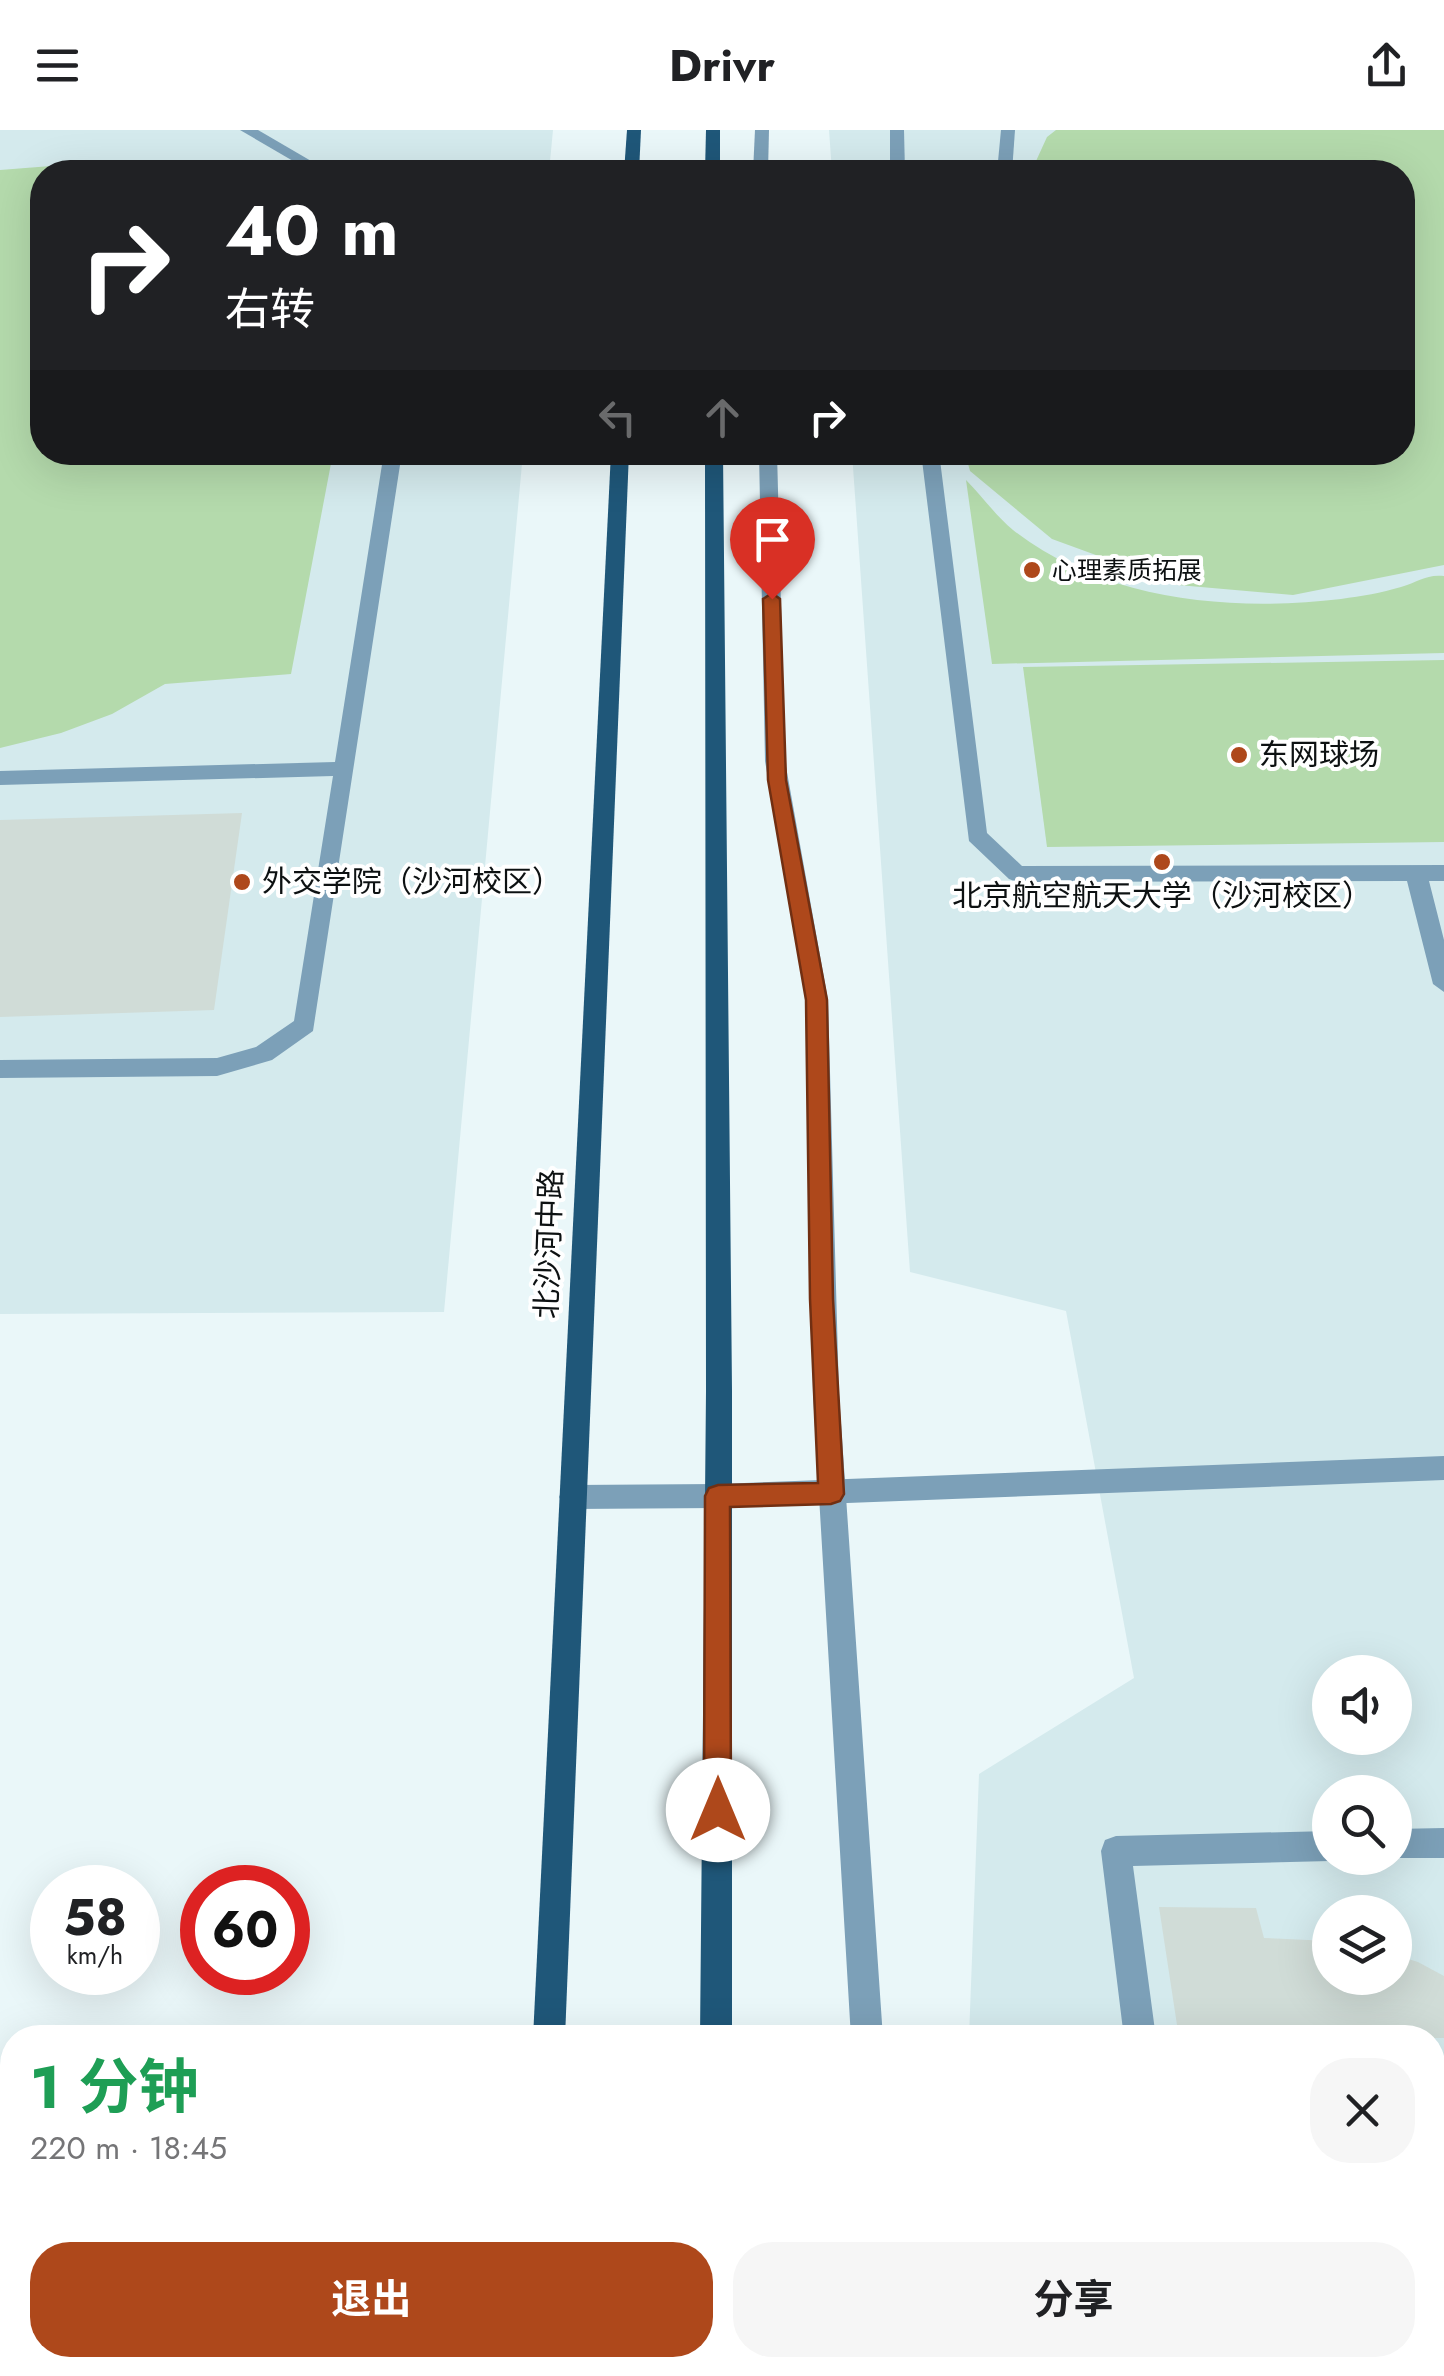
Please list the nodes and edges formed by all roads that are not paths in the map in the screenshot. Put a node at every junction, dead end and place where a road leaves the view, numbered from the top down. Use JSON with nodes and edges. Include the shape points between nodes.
{"nodes":[{"id":1,"x":247,"y":130,"type":"edge"},
{"id":2,"x":634,"y":130,"type":"edge"},
{"id":3,"x":712,"y":130,"type":"edge"},
{"id":4,"x":762,"y":130,"type":"edge"},
{"id":5,"x":898,"y":130,"type":"edge"},
{"id":6,"x":1008,"y":130,"type":"edge"},
{"id":7,"x":301,"y":160,"type":"edge"},
{"id":8,"x":633,"y":160,"type":"edge"},
{"id":9,"x":713,"y":160,"type":"edge"},
{"id":10,"x":761,"y":160,"type":"edge"},
{"id":11,"x":898,"y":160,"type":"edge"},
{"id":12,"x":1007,"y":160,"type":"edge"},
{"id":13,"x":390,"y":465,"type":"edge"},
{"id":14,"x":619,"y":465,"type":"edge"},
{"id":15,"x":714,"y":465,"type":"edge"},
{"id":16,"x":768,"y":465,"type":"edge"},
{"id":17,"x":932,"y":465,"type":"edge"},
{"id":18,"x":344,"y":769,"type":"junction"},
{"id":19,"x":0,"y":778,"type":"edge"},
{"id":20,"x":1416,"y":873,"type":"junction"},
{"id":21,"x":1444,"y":873,"type":"edge"},
{"id":22,"x":1444,"y":984,"type":"edge"},
{"id":23,"x":0,"y":1069,"type":"edge"},
{"id":24,"x":1444,"y":1468,"type":"edge"},
{"id":25,"x":831,"y":1494,"type":"junction"},
{"id":26,"x":718,"y":1496,"type":"junction"},
{"id":27,"x":573,"y":1497,"type":"junction"},
{"id":28,"x":1444,"y":1843,"type":"edge"},
{"id":29,"x":1412,"y":1844,"type":"edge"},
{"id":30,"x":1312,"y":1847,"type":"edge"},
{"id":31,"x":550,"y":2025,"type":"edge"},
{"id":32,"x":716,"y":2025,"type":"edge"},
{"id":33,"x":866,"y":2025,"type":"edge"},
{"id":34,"x":1138,"y":2025,"type":"edge"}],
"edges":[{"from":1,"to":7,"type":"street"},
{"from":2,"to":8,"type":"main road"},
{"from":3,"to":9,"type":"main road"},
{"from":4,"to":10,"type":"street"},
{"from":5,"to":11,"type":"street"},
{"from":6,"to":12,"type":"street"},
{"from":13,"to":18,"type":"street"},
{"from":14,"to":27,"type":"main road","name":"北沙河中路"},
{"from":15,"to":26,"type":"main road"},
{"from":16,"to":25,"type":"street","via":[[775,761],[817,1000]]},
{"from":17,"to":20,"type":"street","via":[[977,836],[1017,874]]},
{"from":18,"to":19,"type":"street"},
{"from":18,"to":23,"type":"street","via":[[306,1025],[264,1054],[218,1066]]},
{"from":20,"to":21,"type":"street"},
{"from":20,"to":22,"type":"street"},
{"from":24,"to":25,"type":"street"},
{"from":25,"to":26,"type":"street"},
{"from":25,"to":33,"type":"street"},
{"from":26,"to":27,"type":"street"},
{"from":26,"to":32,"type":"main road"},
{"from":27,"to":31,"type":"main road","name":"北沙河中路"},
{"from":28,"to":29,"type":"street"},
{"from":30,"to":34,"type":"street","via":[[1116,1852]]}]}
